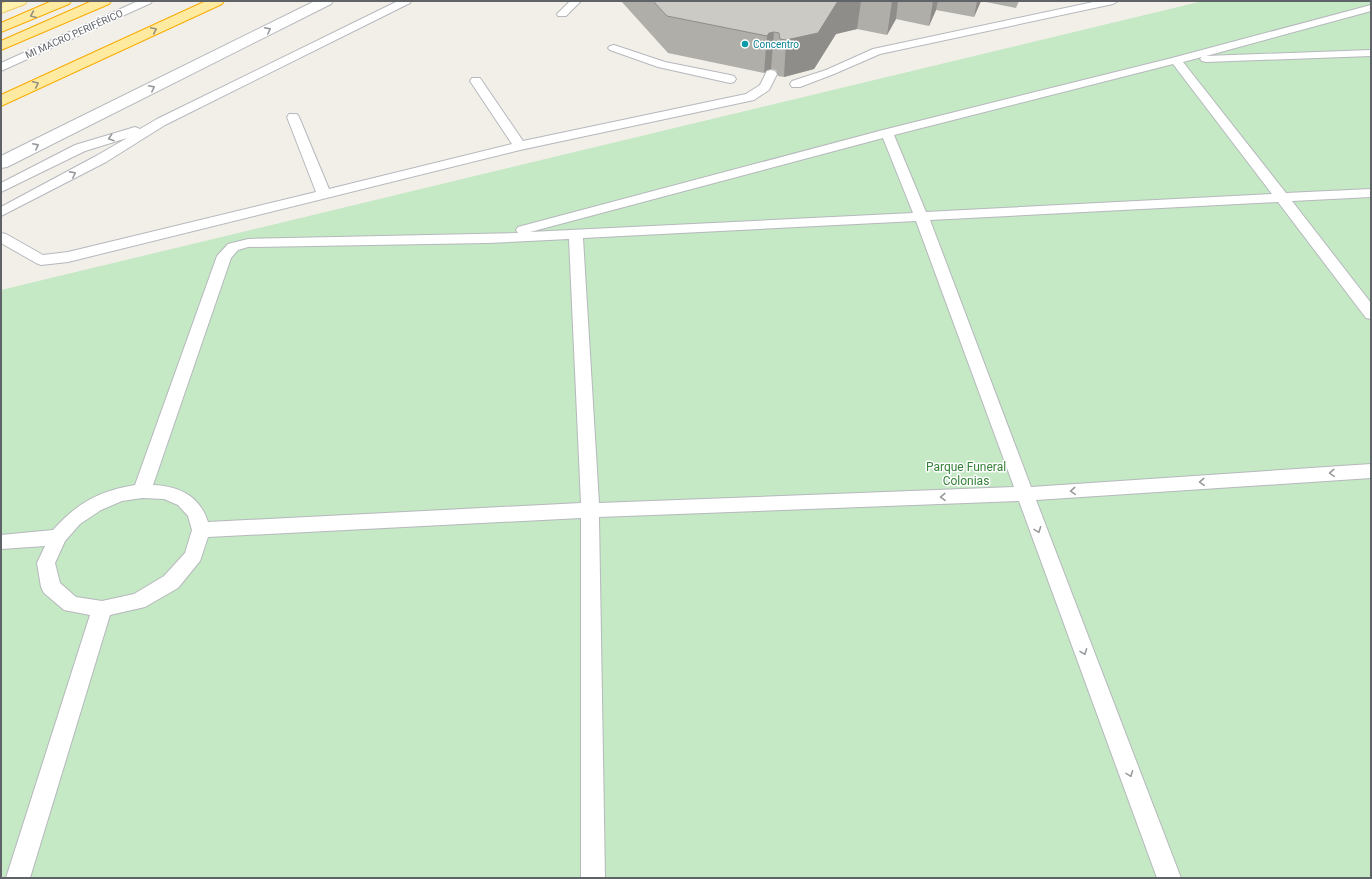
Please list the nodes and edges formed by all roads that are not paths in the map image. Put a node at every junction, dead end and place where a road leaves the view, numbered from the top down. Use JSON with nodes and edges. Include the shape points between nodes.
{"nodes":[{"id":1,"x":20,"y":1,"type":"edge"},
{"id":2,"x":64,"y":1,"type":"edge"},
{"id":3,"x":104,"y":1,"type":"edge"},
{"id":4,"x":124,"y":1,"type":"edge"},
{"id":5,"x":147,"y":1,"type":"edge"},
{"id":6,"x":217,"y":1,"type":"edge"},
{"id":7,"x":326,"y":1,"type":"edge"},
{"id":8,"x":406,"y":1,"type":"edge"},
{"id":9,"x":576,"y":1,"type":"edge"},
{"id":10,"x":1113,"y":1,"type":"edge"},
{"id":11,"x":1371,"y":8,"type":"edge"},
{"id":12,"x":1,"y":9,"type":"edge"},
{"id":13,"x":562,"y":14,"type":"dead end"},
{"id":14,"x":1,"y":28,"type":"edge"},
{"id":15,"x":1,"y":46,"type":"edge"},
{"id":16,"x":614,"y":48,"type":"dead end"},
{"id":17,"x":1371,"y":53,"type":"edge"},
{"id":18,"x":1,"y":55,"type":"edge"},
{"id":19,"x":1176,"y":60,"type":"junction"},
{"id":20,"x":1,"y":67,"type":"edge"},
{"id":21,"x":771,"y":74,"type":"dead end"},
{"id":22,"x":730,"y":79,"type":"dead end"},
{"id":23,"x":476,"y":81,"type":"dead end"},
{"id":24,"x":796,"y":84,"type":"dead end"},
{"id":25,"x":1,"y":100,"type":"edge"},
{"id":26,"x":293,"y":118,"type":"dead end"},
{"id":27,"x":161,"y":122,"type":"junction"},
{"id":28,"x":887,"y":133,"type":"junction"},
{"id":29,"x":520,"y":146,"type":"junction"},
{"id":30,"x":1,"y":163,"type":"edge"},
{"id":31,"x":3,"y":186,"type":"edge"},
{"id":32,"x":1371,"y":193,"type":"edge"},
{"id":33,"x":324,"y":194,"type":"junction"},
{"id":34,"x":30,"y":197,"type":"junction"},
{"id":35,"x":1282,"y":198,"type":"junction"},
{"id":36,"x":1,"y":212,"type":"edge"},
{"id":37,"x":921,"y":216,"type":"junction"},
{"id":38,"x":576,"y":234,"type":"junction"},
{"id":39,"x":1,"y":237,"type":"edge"},
{"id":40,"x":488,"y":239,"type":"junction"},
{"id":41,"x":1371,"y":314,"type":"edge"},
{"id":42,"x":1371,"y":471,"type":"edge"},
{"id":43,"x":142,"y":491,"type":"junction"},
{"id":44,"x":1025,"y":494,"type":"junction"},
{"id":45,"x":590,"y":510,"type":"junction"},
{"id":46,"x":201,"y":530,"type":"junction"},
{"id":47,"x":58,"y":537,"type":"junction"},
{"id":48,"x":1,"y":542,"type":"edge"},
{"id":49,"x":102,"y":609,"type":"junction"},
{"id":50,"x":18,"y":878,"type":"edge"},
{"id":51,"x":593,"y":878,"type":"edge"},
{"id":52,"x":1169,"y":878,"type":"edge"}],
"edges":[{"from":1,"to":12,"type":"main road"},
{"from":2,"to":14,"type":"highway","one_way":true},
{"from":3,"to":15,"type":"highway"},
{"from":4,"to":18,"type":"lane","name":"MI MACRO PERIFÉRICO"},
{"from":5,"to":20,"type":"lane","name":"MI MACRO PERIFÉRICO"},
{"from":25,"to":6,"type":"highway","one_way":true},
{"from":30,"to":7,"type":"street","one_way":true},
{"from":8,"to":27,"type":"lane"},
{"from":9,"to":13,"type":"lane"},
{"from":10,"to":24,"type":"lane","via":[[877,51]]},
{"from":11,"to":19,"type":"lane"},
{"from":16,"to":22,"type":"lane","via":[[662,65]]},
{"from":17,"to":19,"type":"lane"},
{"from":19,"to":28,"type":"lane"},
{"from":19,"to":35,"type":"lane"},
{"from":21,"to":29,"type":"lane","via":[[765,87],[750,97]]},
{"from":23,"to":29,"type":"lane"},
{"from":26,"to":33,"type":"lane"},
{"from":27,"to":31,"type":"lane","one_way":true,"via":[[80,148]]},
{"from":34,"to":27,"type":"lane","one_way":true,"via":[[101,159]]},
{"from":28,"to":37,"type":"lane"},
{"from":28,"to":40,"type":"lane"},
{"from":29,"to":33,"type":"lane"},
{"from":31,"to":34,"type":"lane"},
{"from":32,"to":35,"type":"lane"},
{"from":33,"to":39,"type":"lane","via":[[68,257],[41,260]]},
{"from":34,"to":36,"type":"lane"},
{"from":35,"to":37,"type":"lane"},
{"from":35,"to":41,"type":"lane"},
{"from":37,"to":38,"type":"lane"},
{"from":37,"to":44,"type":"lane"},
{"from":38,"to":40,"type":"lane"},
{"from":38,"to":45,"type":"lane"},
{"from":40,"to":43,"type":"lane","via":[[248,243],[233,247],[224,256]]},
{"from":42,"to":44,"type":"lane","one_way":true},
{"from":43,"to":46,"type":"lane","via":[[166,492],[184,500],[196,513]]},
{"from":43,"to":47,"type":"lane","via":[[119,495],[95,505],[74,519]]},
{"from":44,"to":45,"type":"lane","one_way":true},
{"from":44,"to":52,"type":"lane","one_way":true},
{"from":45,"to":46,"type":"lane"},
{"from":45,"to":51,"type":"lane"},
{"from":46,"to":49,"type":"lane","via":[[193,556],[171,582],[138,601]]},
{"from":47,"to":48,"type":"lane"},
{"from":47,"to":49,"type":"lane","via":[[46,563],[51,587],[71,604]]},
{"from":49,"to":50,"type":"lane"}]}
